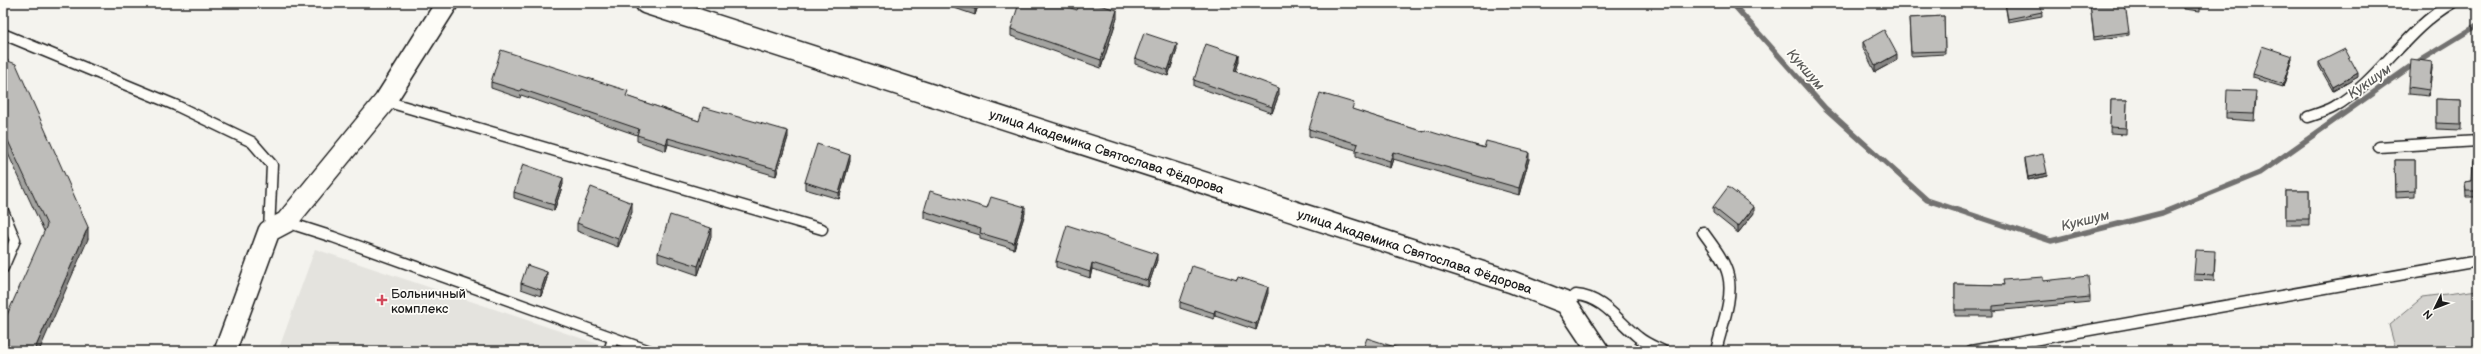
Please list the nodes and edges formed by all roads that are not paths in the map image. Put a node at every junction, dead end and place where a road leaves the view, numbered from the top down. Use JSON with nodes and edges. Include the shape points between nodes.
{"nodes":[{"id":1,"x":447,"y":3,"type":"edge"},
{"id":2,"x":646,"y":3,"type":"edge"},
{"id":3,"x":2452,"y":3,"type":"edge"},
{"id":4,"x":3,"y":34,"type":"edge"},
{"id":5,"x":385,"y":101,"type":"junction"},
{"id":6,"x":2308,"y":117,"type":"dead end"},
{"id":7,"x":2478,"y":141,"type":"edge"},
{"id":8,"x":2378,"y":147,"type":"dead end"},
{"id":9,"x":3,"y":211,"type":"edge"},
{"id":10,"x":278,"y":226,"type":"junction"},
{"id":11,"x":822,"y":229,"type":"dead end"},
{"id":12,"x":1703,"y":232,"type":"dead end"},
{"id":13,"x":2478,"y":261,"type":"edge"},
{"id":14,"x":3,"y":268,"type":"edge"},
{"id":15,"x":1566,"y":303,"type":"junction"},
{"id":16,"x":613,"y":339,"type":"junction"},
{"id":17,"x":225,"y":351,"type":"edge"},
{"id":18,"x":609,"y":351,"type":"edge"},
{"id":19,"x":650,"y":351,"type":"edge"},
{"id":20,"x":1598,"y":351,"type":"edge"},
{"id":21,"x":1662,"y":351,"type":"edge"},
{"id":22,"x":1716,"y":351,"type":"edge"},
{"id":23,"x":1971,"y":351,"type":"edge"}],
"edges":[{"from":1,"to":5,"type":"street"},
{"from":2,"to":15,"type":"street","name":"улица Академика Святослава Фёдорова","via":[[1512,282]]},
{"from":3,"to":6,"type":"lane","via":[[2441,9],[2391,54],[2360,87],[2334,107]]},
{"from":4,"to":10,"type":"lane","via":[[176,105],[252,142],[272,166]]},
{"from":5,"to":10,"type":"street"},
{"from":5,"to":11,"type":"lane"},
{"from":7,"to":8,"type":"lane"},
{"from":9,"to":14,"type":"lane","via":[[15,240]]},
{"from":10,"to":16,"type":"lane","via":[[333,237]]},
{"from":10,"to":17,"type":"street"},
{"from":12,"to":22,"type":"lane","via":[[1718,252],[1728,275],[1728,294]]},
{"from":13,"to":23,"type":"lane"},
{"from":15,"to":20,"type":"street"},
{"from":15,"to":21,"type":"lane","via":[[1576,295],[1586,296],[1603,305],[1639,338]]},
{"from":16,"to":18,"type":"lane"},
{"from":16,"to":19,"type":"lane"}]}
